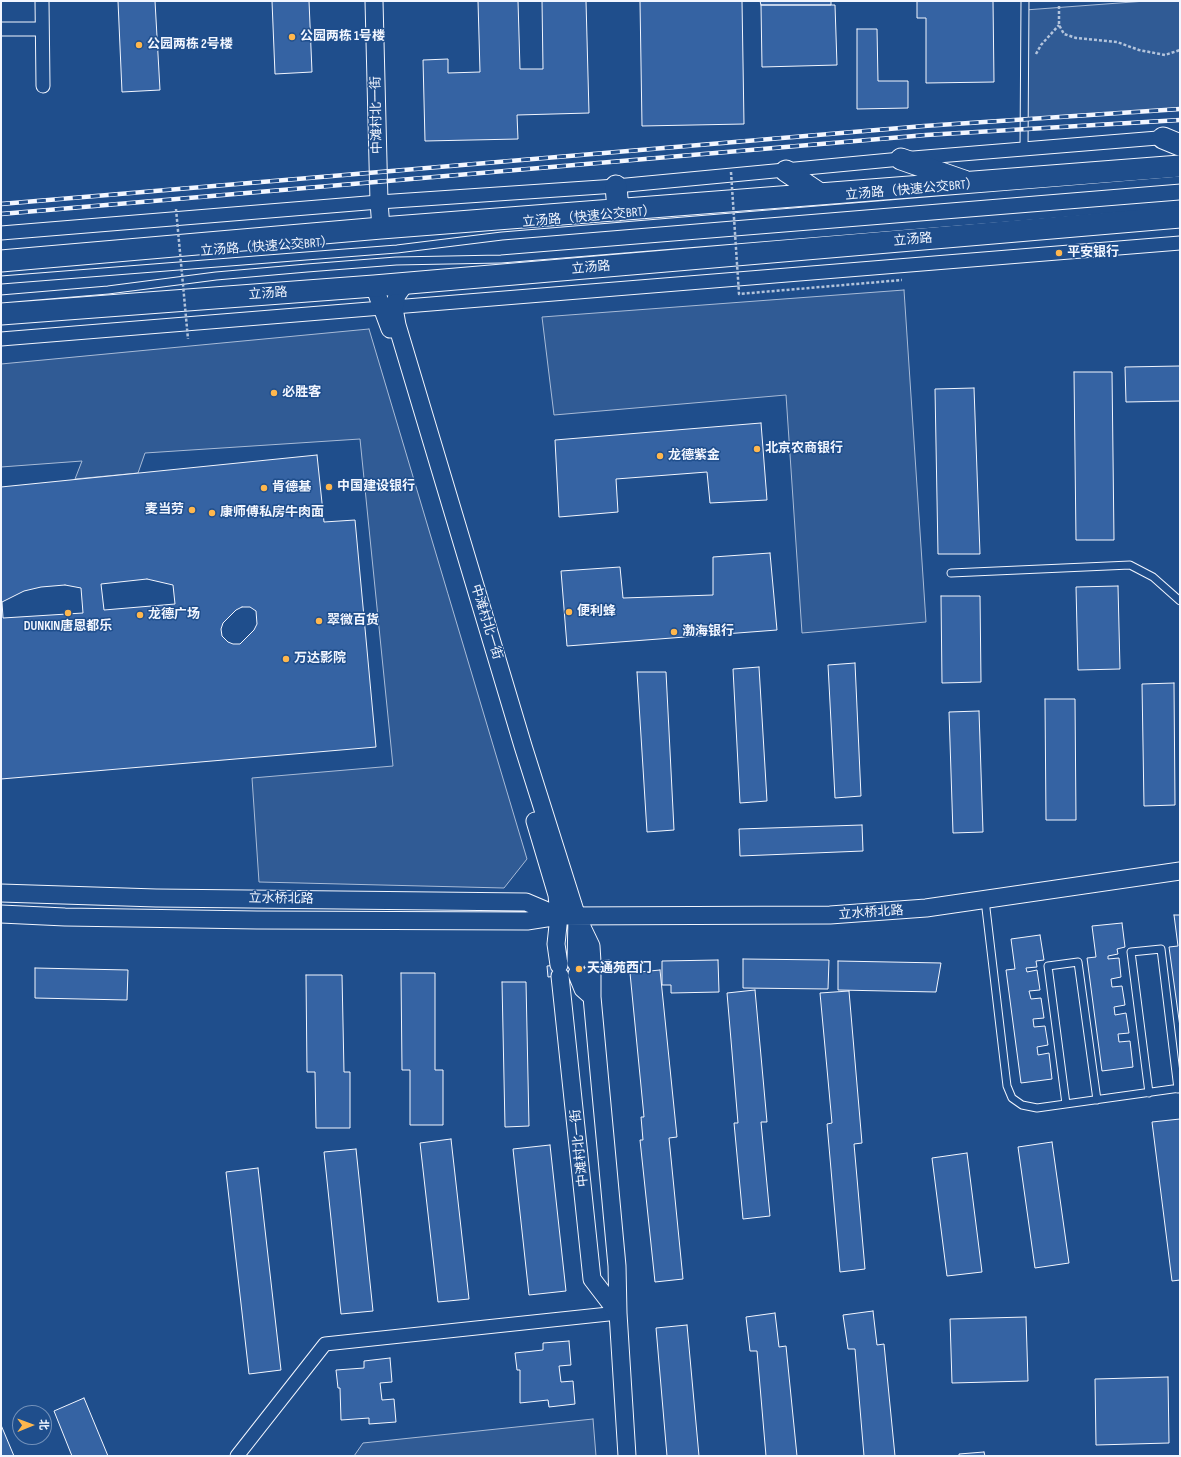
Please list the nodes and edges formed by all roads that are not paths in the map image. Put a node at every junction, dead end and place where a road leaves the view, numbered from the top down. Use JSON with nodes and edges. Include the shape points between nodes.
{"nodes":[{"id":1,"x":42,"y":1,"type":"edge"},
{"id":2,"x":374,"y":1,"type":"edge"},
{"id":3,"x":1025,"y":1,"type":"edge"},
{"id":4,"x":1,"y":29,"type":"edge"},
{"id":5,"x":42,"y":29,"type":"junction"},
{"id":6,"x":43,"y":86,"type":"dead end"},
{"id":7,"x":1174,"y":140,"type":"edge"},
{"id":8,"x":1024,"y":149,"type":"junction"},
{"id":9,"x":901,"y":159,"type":"junction"},
{"id":10,"x":1180,"y":166,"type":"edge"},
{"id":11,"x":786,"y":171,"type":"junction"},
{"id":12,"x":1180,"y":180,"type":"edge"},
{"id":13,"x":972,"y":183,"type":"junction"},
{"id":14,"x":616,"y":186,"type":"junction"},
{"id":15,"x":820,"y":194,"type":"junction"},
{"id":16,"x":378,"y":202,"type":"junction"},
{"id":17,"x":1180,"y":204,"type":"edge"},
{"id":18,"x":618,"y":210,"type":"junction"},
{"id":19,"x":1180,"y":217,"type":"edge"},
{"id":20,"x":381,"y":228,"type":"junction"},
{"id":21,"x":1,"y":233,"type":"edge"},
{"id":22,"x":1180,"y":243,"type":"edge"},
{"id":23,"x":1,"y":261,"type":"edge"},
{"id":24,"x":1,"y":280,"type":"edge"},
{"id":25,"x":405,"y":284,"type":"junction"},
{"id":26,"x":374,"y":286,"type":"junction"},
{"id":27,"x":1,"y":299,"type":"edge"},
{"id":28,"x":389,"y":309,"type":"junction"},
{"id":29,"x":1,"y":314,"type":"edge"},
{"id":30,"x":1,"y":339,"type":"edge"},
{"id":31,"x":951,"y":573,"type":"dead end"},
{"id":32,"x":1180,"y":601,"type":"edge"},
{"id":33,"x":1180,"y":871,"type":"edge"},
{"id":34,"x":1,"y":893,"type":"edge"},
{"id":35,"x":985,"y":900,"type":"junction"},
{"id":36,"x":1,"y":914,"type":"edge"},
{"id":37,"x":559,"y":916,"type":"junction"},
{"id":38,"x":577,"y":917,"type":"junction"},
{"id":39,"x":1179,"y":1089,"type":"edge"},
{"id":40,"x":1149,"y":1093,"type":"junction"},
{"id":41,"x":1097,"y":1100,"type":"junction"},
{"id":42,"x":1066,"y":1104,"type":"junction"},
{"id":43,"x":618,"y":1313,"type":"junction"},
{"id":44,"x":237,"y":1456,"type":"edge"},
{"id":45,"x":627,"y":1456,"type":"edge"}],
"edges":[{"from":1,"to":5,"type":"street"},
{"from":2,"to":16,"type":"street","name":"中滩村北一街"},
{"from":3,"to":8,"type":"lane"},
{"from":4,"to":5,"type":"street"},
{"from":5,"to":6,"type":"street"},
{"from":7,"to":8,"type":"street"},
{"from":8,"to":9,"type":"street"},
{"from":9,"to":11,"type":"street"},
{"from":9,"to":13,"type":"main road"},
{"from":10,"to":13,"type":"main road"},
{"from":11,"to":14,"type":"street"},
{"from":11,"to":15,"type":"main road"},
{"from":12,"to":24,"type":"lane","name":"立汤路（快速公交BRT）","via":[[510,235],[397,249]]},
{"from":13,"to":15,"type":"main road"},
{"from":14,"to":16,"type":"street"},
{"from":14,"to":18,"type":"main road"},
{"from":15,"to":18,"type":"main road"},
{"from":16,"to":20,"type":"street","name":"中滩村北一街"},
{"from":16,"to":21,"type":"street"},
{"from":17,"to":27,"type":"lane","name":"立汤路（快速公交BRT）","via":[[501,259],[396,261],[344,265]]},
{"from":18,"to":20,"type":"main road"},
{"from":19,"to":25,"type":"main road","name":"立汤路"},
{"from":20,"to":23,"type":"main road"},
{"from":22,"to":28,"type":"street","name":"立汤路"},
{"from":25,"to":26,"type":"main road","name":"立汤路"},
{"from":25,"to":28,"type":"street"},
{"from":26,"to":28,"type":"street","name":"中滩村北一街"},
{"from":26,"to":29,"type":"main road","name":"立汤路"},
{"from":28,"to":30,"type":"street","name":"立汤路"},
{"from":28,"to":37,"type":"street","name":"中滩村北一街","via":[[557,895]]},
{"from":28,"to":38,"type":"street","name":"中滩村北一街","via":[[399,332]]},
{"from":31,"to":32,"type":"lane","via":[[1130,565],[1154,577]]},
{"from":33,"to":35,"type":"street","name":"立水桥北路"},
{"from":34,"to":37,"type":"street","name":"立水桥北路","via":[[156,898],[526,902]]},
{"from":35,"to":38,"type":"street","name":"立水桥北路","via":[[919,909],[837,915]]},
{"from":35,"to":42,"type":"lane","via":[[1007,1086],[1012,1098],[1022,1105],[1037,1108]]},
{"from":36,"to":37,"type":"street","name":"立水桥北路","via":[[65,917],[527,921]]},
{"from":37,"to":38,"type":"street","name":"立水桥北路"},
{"from":37,"to":43,"type":"street","name":"中滩村北一街","via":[[556,944],[592,1279]]},
{"from":38,"to":43,"type":"street","name":"中滩村北一街","via":[[591,946],[584,968],[592,997],[617,1266]]},
{"from":39,"to":40,"type":"lane"},
{"from":39,"to":40,"type":"lane","via":[[1161,948],[1131,952]]},
{"from":40,"to":41,"type":"lane"},
{"from":41,"to":42,"type":"lane"},
{"from":41,"to":42,"type":"lane","via":[[1078,962],[1048,966]]},
{"from":43,"to":44,"type":"street","via":[[325,1344]]},
{"from":43,"to":45,"type":"street","name":"中滩村北一街"}]}
